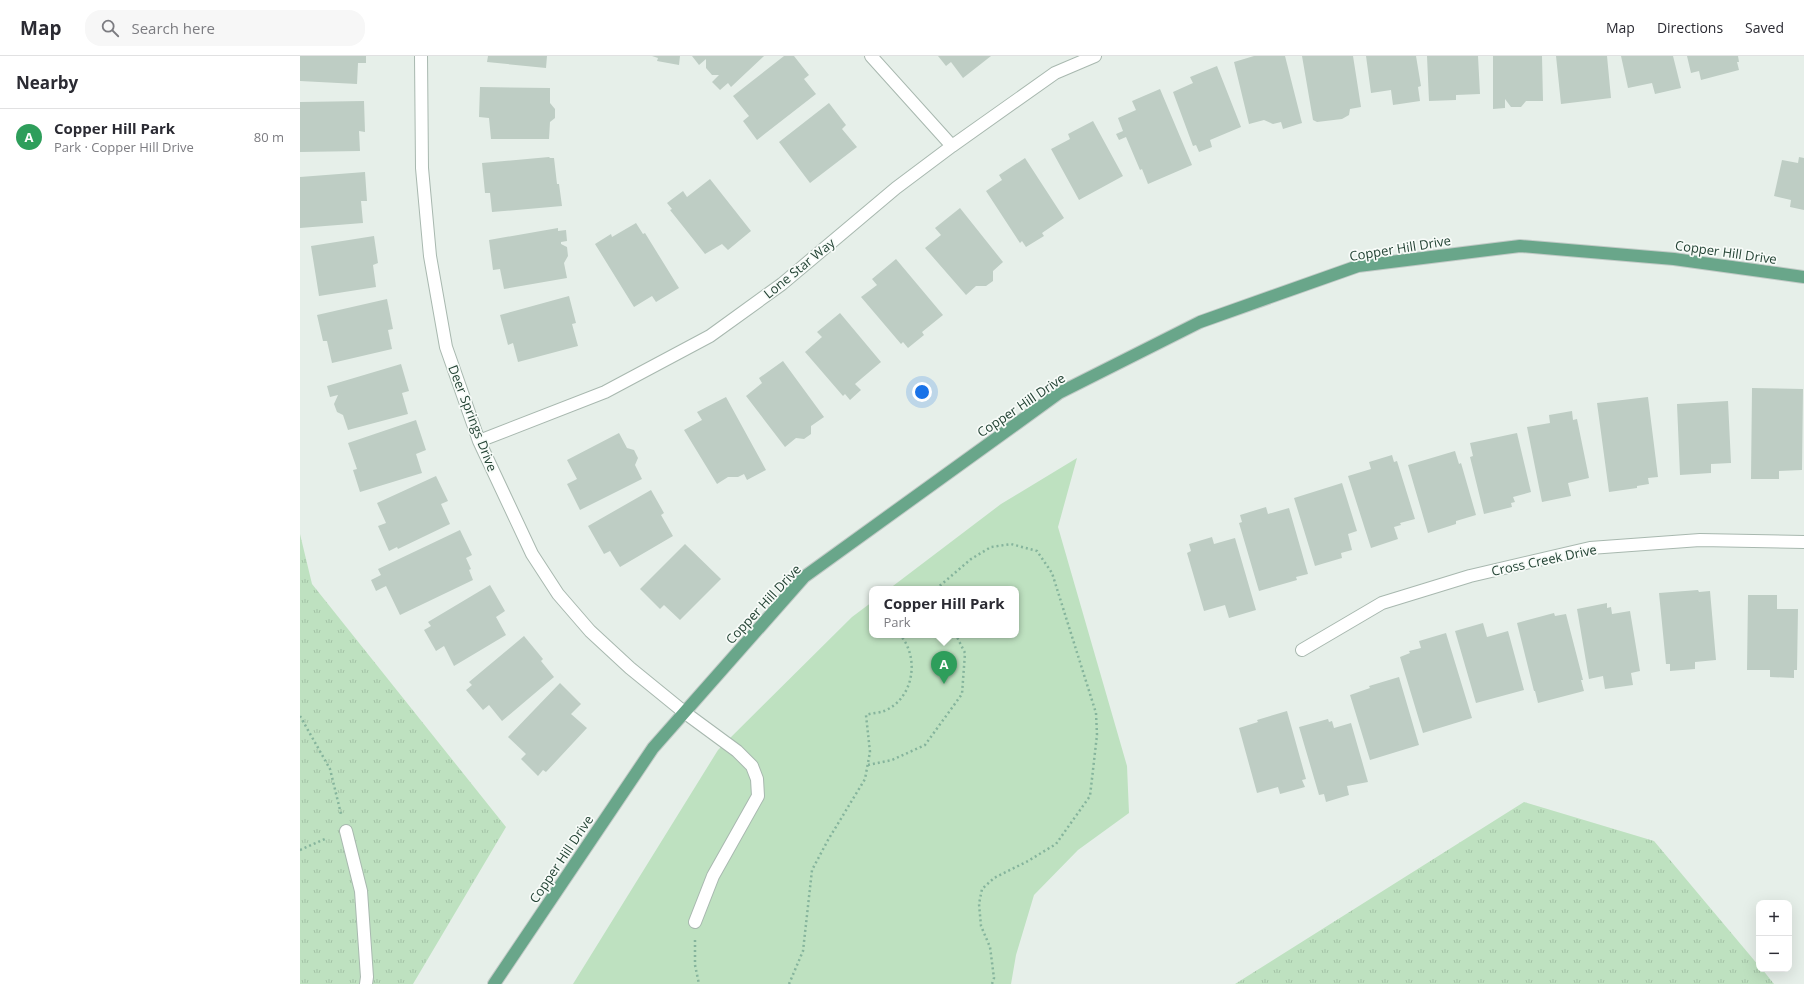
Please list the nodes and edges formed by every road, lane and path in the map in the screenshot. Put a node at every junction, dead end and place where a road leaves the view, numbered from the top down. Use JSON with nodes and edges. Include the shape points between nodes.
{"nodes":[{"id":1,"x":421,"y":56,"type":"edge"},
{"id":2,"x":871,"y":56,"type":"edge"},
{"id":3,"x":1095,"y":56,"type":"edge"},
{"id":4,"x":952,"y":146,"type":"junction"},
{"id":5,"x":1804,"y":278,"type":"edge"},
{"id":6,"x":479,"y":441,"type":"junction"},
{"id":7,"x":1804,"y":542,"type":"edge"},
{"id":8,"x":940,"y":586,"type":"edge"},
{"id":9,"x":902,"y":638,"type":"edge"},
{"id":10,"x":958,"y":638,"type":"edge"},
{"id":11,"x":1302,"y":650,"type":"dead end"},
{"id":12,"x":684,"y":712,"type":"junction"},
{"id":13,"x":300,"y":716,"type":"edge"},
{"id":14,"x":868,"y":765,"type":"junction"},
{"id":15,"x":346,"y":830,"type":"junction"},
{"id":16,"x":300,"y":850,"type":"edge"},
{"id":17,"x":695,"y":922,"type":"joint"},
{"id":18,"x":366,"y":984,"type":"edge"},
{"id":19,"x":494,"y":984,"type":"edge"},
{"id":20,"x":699,"y":984,"type":"edge"},
{"id":21,"x":789,"y":984,"type":"edge"},
{"id":22,"x":992,"y":984,"type":"edge"}],
"edges":[{"from":1,"to":6,"type":"street","name":"Deer Springs Drive","via":[[422,168],[430,256],[446,347]]},
{"from":2,"to":4,"type":"street"},
{"from":3,"to":4,"type":"street","name":"Lone Star Way","via":[[1055,73]]},
{"from":4,"to":6,"type":"street","name":"Lone Star Way","via":[[896,188],[782,284],[710,336],[605,392]]},
{"from":5,"to":12,"type":"main road","name":"Copper Hill Drive","via":[[1674,259],[1520,246],[1358,266],[1200,322],[1059,393],[804,578]]},
{"from":6,"to":12,"type":"street","name":"Deer Springs Drive","via":[[532,554],[558,594],[590,631]]},
{"from":7,"to":11,"type":"street","name":"Cross Creek Drive","via":[[1700,540],[1590,548],[1470,576],[1382,602]]},
{"from":8,"to":22,"type":"path","via":[[971,559],[991,547],[1012,544],[1037,551],[1052,573],[1096,713],[1097,735],[1090,796],[1056,844],[994,878],[982,889],[979,904],[981,926],[990,947],[994,978]]},
{"from":9,"to":14,"type":"path","via":[[910,652],[911,680],[896,703],[885,710],[866,714],[870,752]]},
{"from":10,"to":14,"type":"path","via":[[965,652],[962,694],[925,745],[892,760]]},
{"from":12,"to":17,"type":"street","name":"Deer Springs Drive","via":[[737,751],[752,766],[757,779],[758,796],[713,876]]},
{"from":12,"to":19,"type":"main road","name":"Copper Hill Drive","via":[[654,748]]},
{"from":13,"to":15,"type":"path","via":[[330,769]]},
{"from":14,"to":21,"type":"path","via":[[865,779],[812,870],[803,951]]},
{"from":15,"to":16,"type":"path"},
{"from":15,"to":18,"type":"street","via":[[361,891]]},
{"from":17,"to":20,"type":"path","via":[[695,965]]}]}
